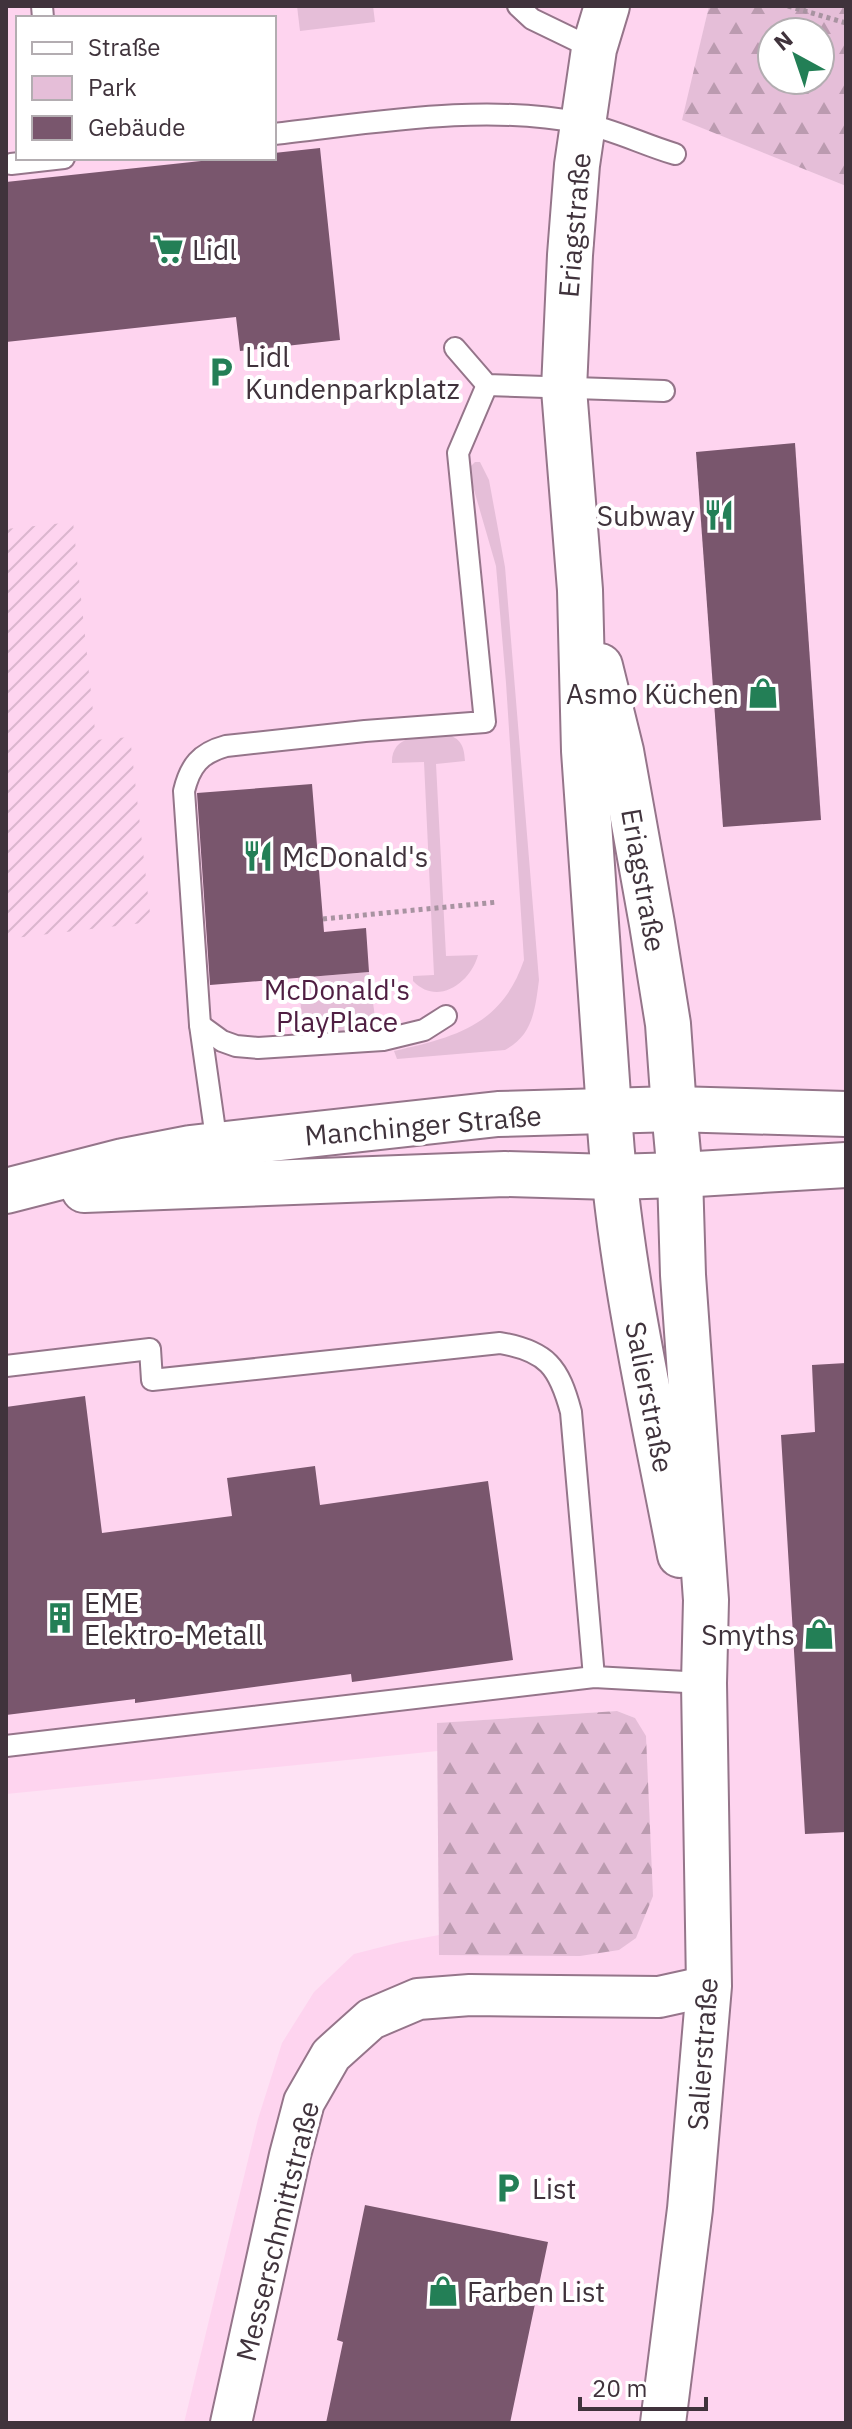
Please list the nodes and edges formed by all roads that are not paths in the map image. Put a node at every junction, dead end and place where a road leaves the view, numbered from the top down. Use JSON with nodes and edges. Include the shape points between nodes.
{"nodes":[{"id":1,"x":518,"y":6,"type":"edge"},
{"id":2,"x":607,"y":6,"type":"edge"},
{"id":3,"x":594,"y":49,"type":"junction"},
{"id":4,"x":583,"y":123,"type":"junction"},
{"id":5,"x":276,"y":134,"type":"edge"},
{"id":6,"x":675,"y":154,"type":"dead end"},
{"id":7,"x":46,"y":160,"type":"edge"},
{"id":8,"x":11,"y":164,"type":"dead end"},
{"id":9,"x":455,"y":348,"type":"dead end"},
{"id":10,"x":487,"y":385,"type":"junction"},
{"id":11,"x":564,"y":389,"type":"junction"},
{"id":12,"x":664,"y":391,"type":"dead end"},
{"id":13,"x":580,"y":590,"type":"junction"},
{"id":14,"x":446,"y":1016,"type":"dead end"},
{"id":15,"x":200,"y":1025,"type":"junction"},
{"id":16,"x":674,"y":1109,"type":"junction"},
{"id":17,"x":609,"y":1110,"type":"junction"},
{"id":18,"x":846,"y":1114,"type":"edge"},
{"id":19,"x":217,"y":1145,"type":"junction"},
{"id":20,"x":846,"y":1165,"type":"edge"},
{"id":21,"x":680,"y":1175,"type":"junction"},
{"id":22,"x":612,"y":1177,"type":"junction"},
{"id":23,"x":6,"y":1192,"type":"edge"},
{"id":24,"x":6,"y":1366,"type":"edge"},
{"id":25,"x":594,"y":1677,"type":"junction"},
{"id":26,"x":704,"y":1683,"type":"junction"},
{"id":27,"x":6,"y":1746,"type":"edge"},
{"id":28,"x":709,"y":1986,"type":"junction"},
{"id":29,"x":231,"y":2423,"type":"edge"},
{"id":30,"x":663,"y":2423,"type":"edge"}],
"edges":[{"from":1,"to":3,"type":"lane","via":[[532,19]]},
{"from":2,"to":3,"type":"main road","name":"Eriagstraße"},
{"from":3,"to":4,"type":"main road","name":"Eriagstraße"},
{"from":4,"to":5,"type":"lane","via":[[516,115],[402,119]]},
{"from":4,"to":6,"type":"lane"},
{"from":4,"to":11,"type":"main road","name":"Eriagstraße"},
{"from":7,"to":8,"type":"lane"},
{"from":9,"to":10,"type":"lane"},
{"from":10,"to":11,"type":"lane"},
{"from":10,"to":15,"type":"lane","via":[[458,453],[485,722],[226,746],[212,750],[189,771],[184,791]]},
{"from":11,"to":12,"type":"lane"},
{"from":11,"to":13,"type":"main road","name":"Eriagstraße"},
{"from":13,"to":16,"type":"main road","name":"Eriagstraße","via":[[621,751],[668,1024]]},
{"from":13,"to":17,"type":"main road","name":"Eriagstraße","via":[[584,751]]},
{"from":14,"to":15,"type":"lane","via":[[424,1030],[383,1040],[258,1048],[222,1041]]},
{"from":15,"to":19,"type":"lane"},
{"from":16,"to":17,"type":"main road","name":"Manchinger Straße"},
{"from":16,"to":18,"type":"main road","name":"Manchinger Straße"},
{"from":16,"to":21,"type":"main road","name":"Eriagstraße"},
{"from":17,"to":19,"type":"main road","name":"Manchinger Straße","via":[[498,1114]]},
{"from":17,"to":22,"type":"main road","name":"Salierstraße"},
{"from":19,"to":23,"type":"main road","name":"Manchinger Straße","via":[[123,1161]]},
{"from":20,"to":21,"type":"main road","name":"Manchinger Straße"},
{"from":21,"to":22,"type":"main road","name":"Manchinger Straße"},
{"from":21,"to":26,"type":"main road","name":"Salierstraße","via":[[706,1600]]},
{"from":22,"to":23,"type":"main road","name":"Manchinger Straße","via":[[505,1174]]},
{"from":22,"to":26,"type":"main road","name":"Salierstraße"},
{"from":24,"to":25,"type":"lane","via":[[150,1349],[152,1380],[500,1343],[547,1360],[564,1386],[571,1412]]},
{"from":25,"to":26,"type":"lane"},
{"from":25,"to":27,"type":"lane"},
{"from":26,"to":28,"type":"main road","name":"Salierstraße"},
{"from":28,"to":29,"type":"street","name":"Messerschmittstraße","via":[[659,1997],[418,1999],[371,2019],[331,2055],[304,2102]]},
{"from":28,"to":30,"type":"main road","name":"Salierstraße","via":[[690,2209]]}]}
